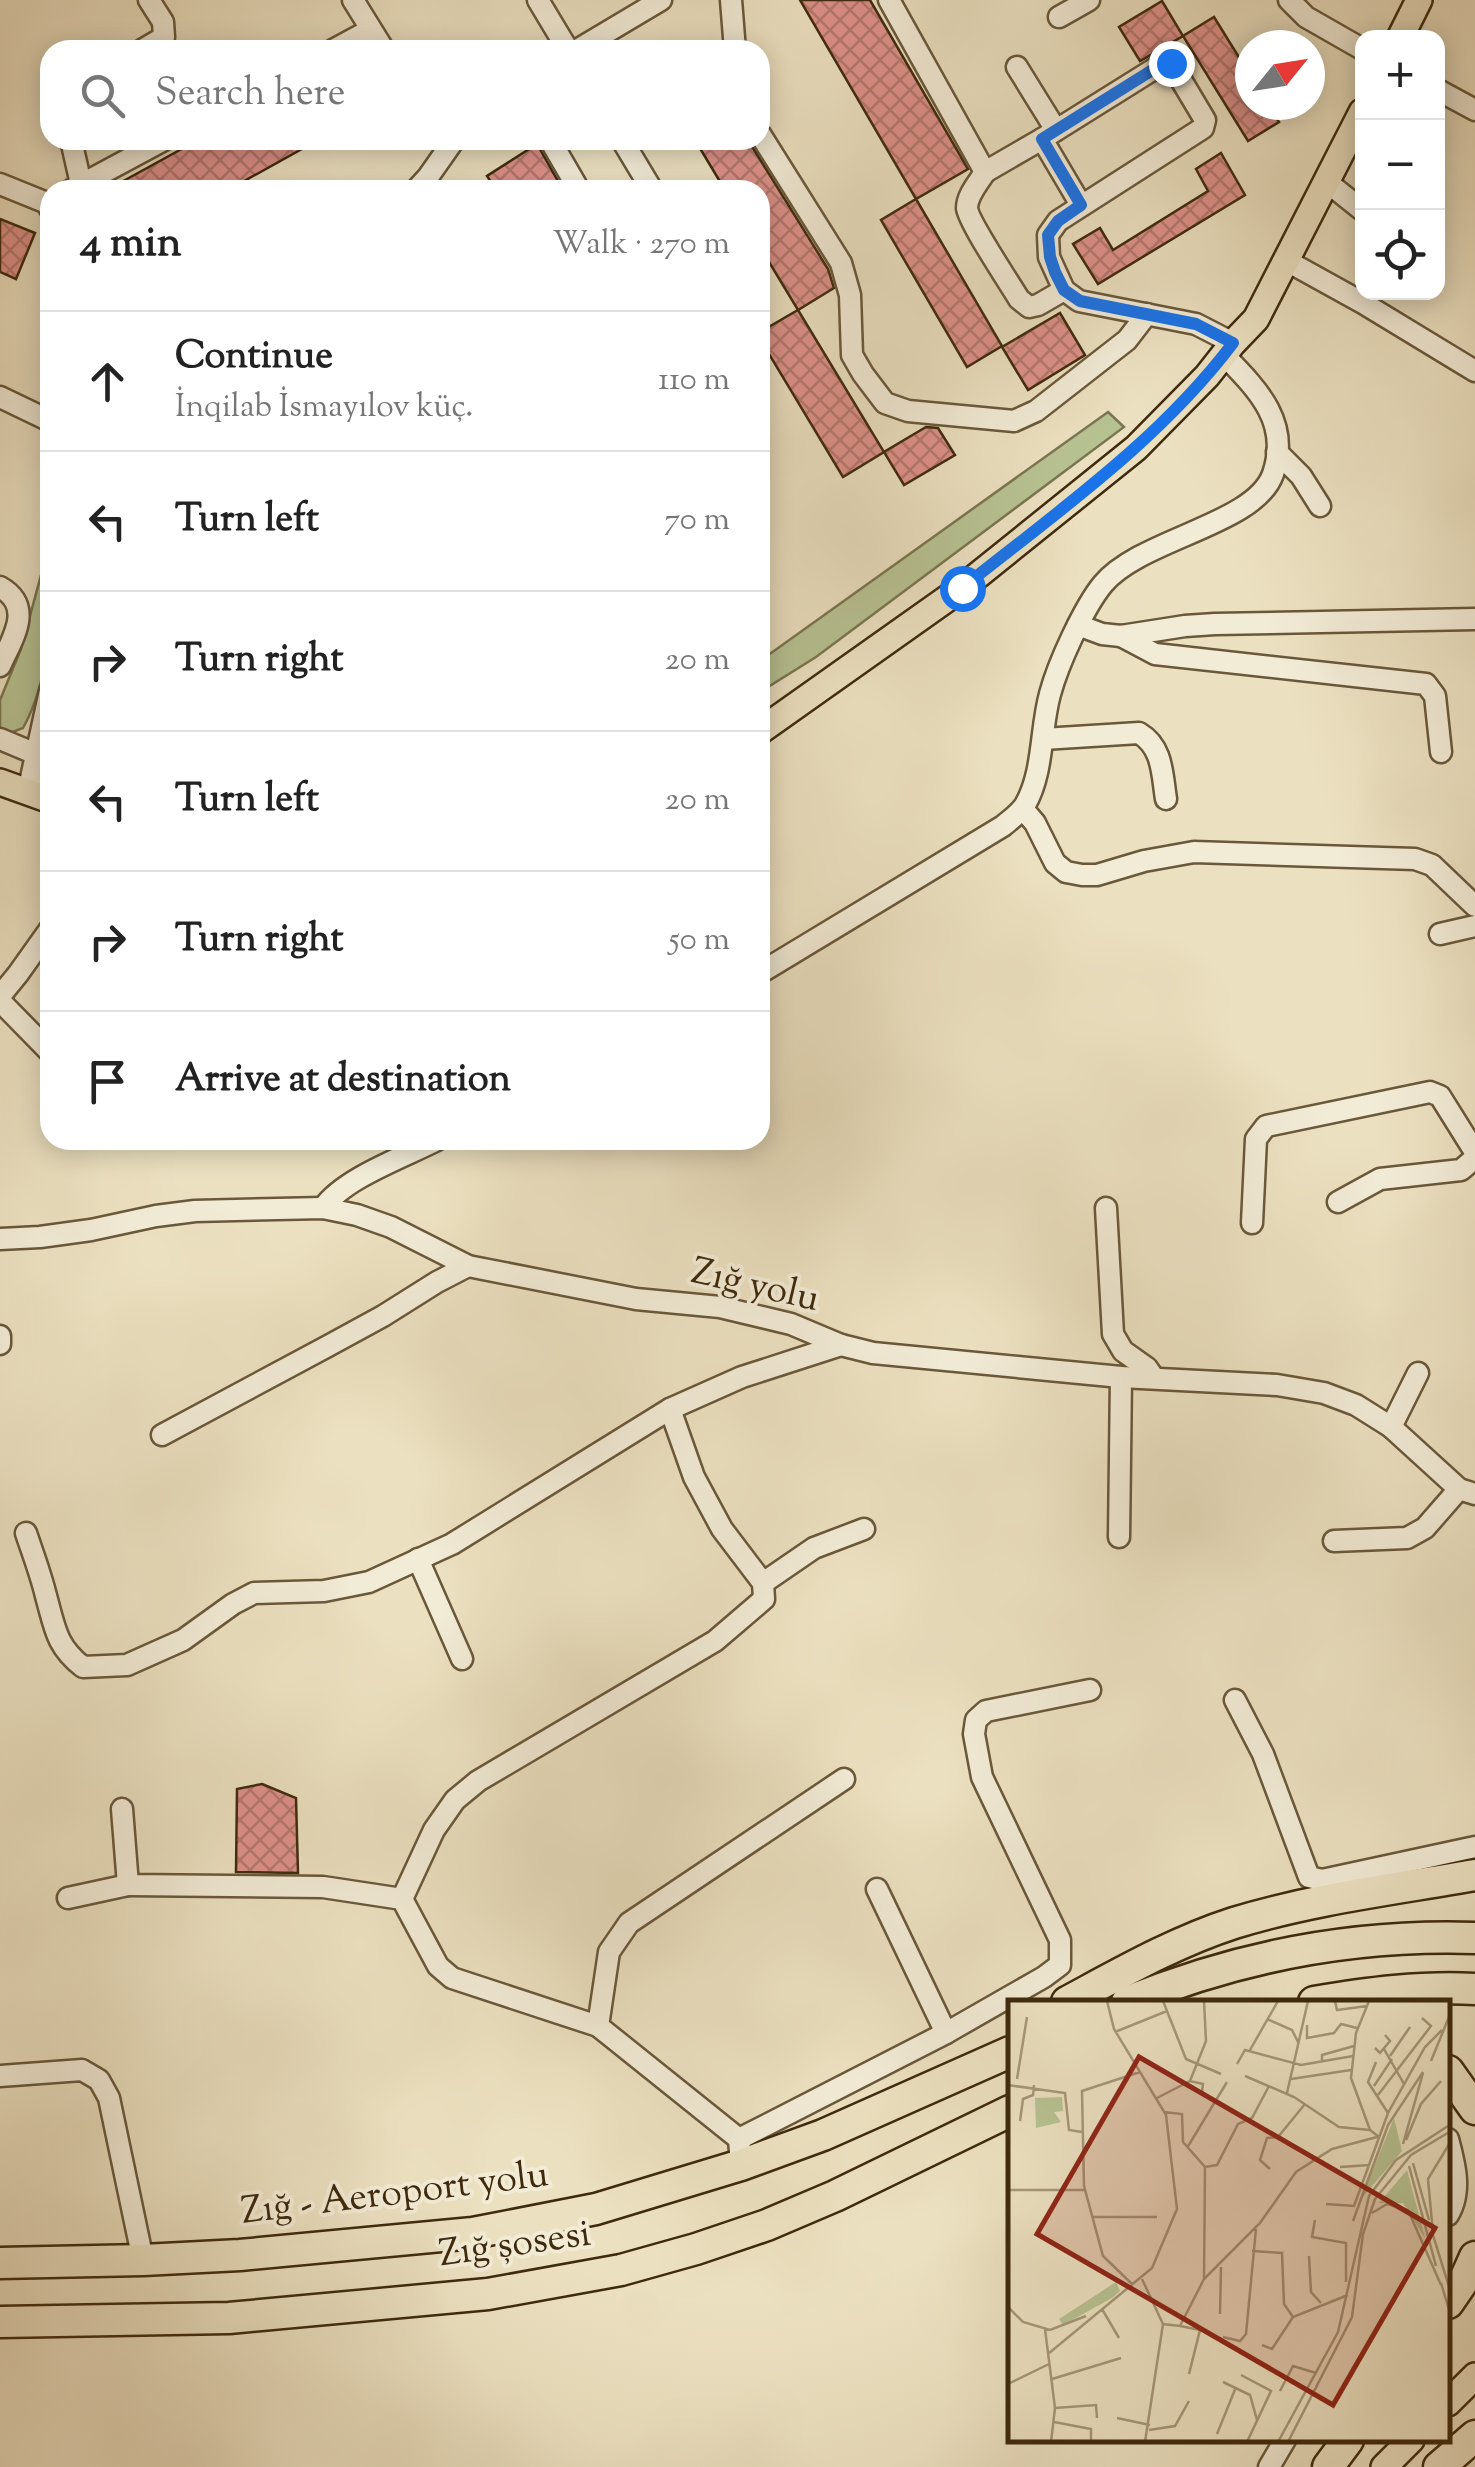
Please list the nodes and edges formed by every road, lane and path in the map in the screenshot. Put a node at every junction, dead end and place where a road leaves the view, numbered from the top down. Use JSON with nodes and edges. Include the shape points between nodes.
{"nodes":[{"id":1,"x":149,"y":0,"type":"edge"},
{"id":2,"x":353,"y":0,"type":"edge"},
{"id":3,"x":538,"y":0,"type":"edge"},
{"id":4,"x":661,"y":0,"type":"edge"},
{"id":5,"x":731,"y":0,"type":"edge"},
{"id":6,"x":889,"y":0,"type":"edge"},
{"id":7,"x":1088,"y":0,"type":"edge"},
{"id":8,"x":1289,"y":0,"type":"edge"},
{"id":9,"x":1419,"y":0,"type":"edge"},
{"id":10,"x":1059,"y":17,"type":"dead end"},
{"id":11,"x":370,"y":30,"type":"junction"},
{"id":12,"x":1404,"y":30,"type":"edge"},
{"id":13,"x":160,"y":40,"type":"edge"},
{"id":14,"x":352,"y":40,"type":"edge"},
{"id":15,"x":377,"y":40,"type":"edge"},
{"id":16,"x":562,"y":40,"type":"edge"},
{"id":17,"x":594,"y":40,"type":"edge"},
{"id":18,"x":734,"y":40,"type":"edge"},
{"id":19,"x":1355,"y":45,"type":"edge"},
{"id":20,"x":1018,"y":67,"type":"dead end"},
{"id":21,"x":1445,"y":94,"type":"edge"},
{"id":22,"x":1475,"y":110,"type":"edge"},
{"id":23,"x":1358,"y":120,"type":"edge"},
{"id":24,"x":1049,"y":135,"type":"junction"},
{"id":25,"x":72,"y":150,"type":"edge"},
{"id":26,"x":145,"y":150,"type":"edge"},
{"id":27,"x":446,"y":150,"type":"edge"},
{"id":28,"x":556,"y":150,"type":"edge"},
{"id":29,"x":628,"y":150,"type":"edge"},
{"id":30,"x":770,"y":150,"type":"edge"},
{"id":31,"x":986,"y":172,"type":"junction"},
{"id":32,"x":75,"y":180,"type":"edge"},
{"id":33,"x":89,"y":180,"type":"edge"},
{"id":34,"x":431,"y":180,"type":"edge"},
{"id":35,"x":573,"y":180,"type":"edge"},
{"id":36,"x":646,"y":180,"type":"edge"},
{"id":37,"x":1327,"y":182,"type":"junction"},
{"id":38,"x":0,"y":184,"type":"edge"},
{"id":39,"x":40,"y":201,"type":"edge"},
{"id":40,"x":1355,"y":204,"type":"edge"},
{"id":41,"x":1081,"y":205,"type":"junction"},
{"id":42,"x":1287,"y":262,"type":"junction"},
{"id":43,"x":1064,"y":290,"type":"junction"},
{"id":44,"x":1147,"y":314,"type":"junction"},
{"id":45,"x":1228,"y":349,"type":"junction"},
{"id":46,"x":1475,"y":371,"type":"edge"},
{"id":47,"x":0,"y":397,"type":"edge"},
{"id":48,"x":40,"y":417,"type":"edge"},
{"id":49,"x":1277,"y":452,"type":"junction"},
{"id":50,"x":1320,"y":506,"type":"dead end"},
{"id":51,"x":0,"y":588,"type":"edge"},
{"id":52,"x":1475,"y":619,"type":"edge"},
{"id":53,"x":1078,"y":625,"type":"junction"},
{"id":54,"x":1122,"y":636,"type":"junction"},
{"id":55,"x":0,"y":666,"type":"edge"},
{"id":56,"x":770,"y":723,"type":"edge"},
{"id":57,"x":40,"y":736,"type":"edge"},
{"id":58,"x":0,"y":739,"type":"edge"},
{"id":59,"x":1043,"y":739,"type":"junction"},
{"id":60,"x":1441,"y":752,"type":"dead end"},
{"id":61,"x":36,"y":754,"type":"junction"},
{"id":62,"x":0,"y":782,"type":"edge"},
{"id":63,"x":39,"y":796,"type":"edge"},
{"id":64,"x":1166,"y":800,"type":"dead end"},
{"id":65,"x":1023,"y":809,"type":"junction"},
{"id":66,"x":1475,"y":906,"type":"edge"},
{"id":67,"x":1475,"y":926,"type":"edge"},
{"id":68,"x":1440,"y":934,"type":"dead end"},
{"id":69,"x":40,"y":943,"type":"edge"},
{"id":70,"x":770,"y":968,"type":"edge"},
{"id":71,"x":0,"y":998,"type":"edge"},
{"id":72,"x":40,"y":1041,"type":"edge"},
{"id":73,"x":418,"y":1150,"type":"edge"},
{"id":74,"x":1475,"y":1155,"type":"edge"},
{"id":75,"x":1338,"y":1202,"type":"dead end"},
{"id":76,"x":322,"y":1208,"type":"junction"},
{"id":77,"x":1106,"y":1208,"type":"dead end"},
{"id":78,"x":1252,"y":1224,"type":"dead end"},
{"id":79,"x":0,"y":1239,"type":"edge"},
{"id":80,"x":468,"y":1266,"type":"junction"},
{"id":81,"x":840,"y":1346,"type":"junction"},
{"id":82,"x":1418,"y":1374,"type":"dead end"},
{"id":83,"x":1121,"y":1377,"type":"junction"},
{"id":84,"x":1154,"y":1378,"type":"junction"},
{"id":85,"x":670,"y":1410,"type":"junction"},
{"id":86,"x":1392,"y":1427,"type":"junction"},
{"id":87,"x":162,"y":1435,"type":"dead end"},
{"id":88,"x":1467,"y":1492,"type":"edge"},
{"id":89,"x":864,"y":1529,"type":"dead end"},
{"id":90,"x":26,"y":1533,"type":"dead end"},
{"id":91,"x":1118,"y":1537,"type":"dead end"},
{"id":92,"x":1334,"y":1541,"type":"dead end"},
{"id":93,"x":418,"y":1560,"type":"junction"},
{"id":94,"x":764,"y":1583,"type":"junction"},
{"id":95,"x":462,"y":1659,"type":"dead end"},
{"id":96,"x":1090,"y":1690,"type":"dead end"},
{"id":97,"x":1235,"y":1700,"type":"dead end"},
{"id":98,"x":844,"y":1779,"type":"dead end"},
{"id":99,"x":122,"y":1810,"type":"dead end"},
{"id":100,"x":1475,"y":1847,"type":"edge"},
{"id":101,"x":1475,"y":1874,"type":"edge"},
{"id":102,"x":128,"y":1886,"type":"junction"},
{"id":103,"x":877,"y":1889,"type":"dead end"},
{"id":104,"x":68,"y":1898,"type":"dead end"},
{"id":105,"x":402,"y":1899,"type":"junction"},
{"id":106,"x":1475,"y":1938,"type":"edge"},
{"id":107,"x":1475,"y":1989,"type":"edge"},
{"id":108,"x":1071,"y":2000,"type":"edge"},
{"id":109,"x":1132,"y":2000,"type":"edge"},
{"id":110,"x":1326,"y":2000,"type":"edge"},
{"id":111,"x":598,"y":2026,"type":"junction"},
{"id":112,"x":946,"y":2032,"type":"junction"},
{"id":113,"x":1008,"y":2034,"type":"edge"},
{"id":114,"x":1008,"y":2053,"type":"edge"},
{"id":115,"x":1450,"y":2074,"type":"edge"},
{"id":116,"x":0,"y":2076,"type":"edge"},
{"id":117,"x":1475,"y":2108,"type":"edge"},
{"id":118,"x":1008,"y":2111,"type":"edge"},
{"id":119,"x":823,"y":2134,"type":"junction"},
{"id":120,"x":1450,"y":2147,"type":"edge"},
{"id":121,"x":740,"y":2152,"type":"junction"},
{"id":122,"x":1450,"y":2211,"type":"edge"},
{"id":123,"x":1475,"y":2257,"type":"edge"},
{"id":124,"x":144,"y":2260,"type":"junction"},
{"id":125,"x":0,"y":2263,"type":"edge"},
{"id":126,"x":1450,"y":2300,"type":"edge"},
{"id":127,"x":0,"y":2322,"type":"edge"},
{"id":128,"x":1475,"y":2376,"type":"edge"},
{"id":129,"x":1450,"y":2401,"type":"edge"},
{"id":130,"x":1475,"y":2428,"type":"edge"},
{"id":131,"x":1475,"y":2436,"type":"edge"},
{"id":132,"x":1284,"y":2442,"type":"edge"},
{"id":133,"x":1347,"y":2442,"type":"edge"},
{"id":134,"x":1409,"y":2442,"type":"edge"},
{"id":135,"x":1269,"y":2467,"type":"edge"},
{"id":136,"x":1328,"y":2467,"type":"edge"},
{"id":137,"x":1384,"y":2467,"type":"edge"},
{"id":138,"x":1438,"y":2467,"type":"edge"}],
"edges":[{"from":1,"to":13,"type":"street","via":[[162,22]]},
{"from":2,"to":11,"type":"street"},
{"from":3,"to":16,"type":"street"},
{"from":4,"to":17,"type":"street"},
{"from":5,"to":18,"type":"street"},
{"from":6,"to":31,"type":"street"},
{"from":7,"to":10,"type":"street"},
{"from":8,"to":19,"type":"street"},
{"from":9,"to":12,"type":"main road"},
{"from":11,"to":14,"type":"street"},
{"from":11,"to":15,"type":"street"},
{"from":20,"to":24,"type":"street"},
{"from":21,"to":22,"type":"street"},
{"from":23,"to":37,"type":"main road"},
{"from":24,"to":31,"type":"street"},
{"from":24,"to":41,"type":"street"},
{"from":24,"to":41,"type":"street","via":[[1171,63],[1205,120],[1204,128]]},
{"from":25,"to":32,"type":"street"},
{"from":26,"to":33,"type":"street"},
{"from":27,"to":34,"type":"street"},
{"from":28,"to":35,"type":"street"},
{"from":29,"to":36,"type":"street"},
{"from":30,"to":44,"type":"street","via":[[841,263],[850,295],[852,355],[885,403],[1014,421],[1127,340]]},
{"from":31,"to":43,"type":"street","via":[[967,210],[1019,300],[1038,305]]},
{"from":37,"to":40,"type":"street"},
{"from":37,"to":42,"type":"main road"},
{"from":38,"to":39,"type":"street"},
{"from":41,"to":43,"type":"street","via":[[1048,235]]},
{"from":42,"to":45,"type":"main road","via":[[1256,319]]},
{"from":42,"to":46,"type":"street"},
{"from":43,"to":44,"type":"street","via":[[1080,301]]},
{"from":44,"to":45,"type":"street","via":[[1196,324]]},
{"from":45,"to":49,"type":"street","via":[[1272,415]]},
{"from":45,"to":56,"type":"main road","via":[[1136,448],[962,588]]},
{"from":47,"to":48,"type":"street"},
{"from":49,"to":50,"type":"street"},
{"from":49,"to":53,"type":"street","via":[[1262,493],[1118,569]]},
{"from":51,"to":55,"type":"street","via":[[18,605],[20,622]]},
{"from":52,"to":54,"type":"street","via":[[1215,624]]},
{"from":53,"to":54,"type":"street"},
{"from":53,"to":59,"type":"street","via":[[1050,694]]},
{"from":54,"to":60,"type":"street","via":[[1155,654],[1426,684],[1435,696]]},
{"from":57,"to":61,"type":"street"},
{"from":58,"to":61,"type":"street"},
{"from":59,"to":64,"type":"street","via":[[1139,733],[1158,753]]},
{"from":59,"to":65,"type":"street"},
{"from":61,"to":63,"type":"street"},
{"from":62,"to":63,"type":"main road"},
{"from":65,"to":66,"type":"street","via":[[1066,872],[1096,875],[1194,852],[1416,858]]},
{"from":65,"to":70,"type":"street"},
{"from":67,"to":68,"type":"street"},
{"from":69,"to":71,"type":"street"},
{"from":71,"to":72,"type":"street"},
{"from":73,"to":76,"type":"street","via":[[345,1186]]},
{"from":74,"to":75,"type":"street","via":[[1461,1170],[1380,1179]]},
{"from":74,"to":78,"type":"street","via":[[1440,1096],[1430,1092],[1266,1126],[1256,1139]]},
{"from":76,"to":79,"type":"street","name":"Zığ yolu","via":[[195,1211]]},
{"from":76,"to":80,"type":"street","name":"Zığ yolu","via":[[391,1227]]},
{"from":77,"to":84,"type":"street","via":[[1113,1334],[1122,1351]]},
{"from":80,"to":81,"type":"street","name":"Zığ yolu","via":[[636,1299],[720,1307],[791,1324]]},
{"from":80,"to":87,"type":"street"},
{"from":81,"to":83,"type":"street","name":"Zığ yolu"},
{"from":81,"to":85,"type":"street","via":[[742,1377]]},
{"from":82,"to":86,"type":"street"},
{"from":83,"to":84,"type":"street","name":"Zığ yolu"},
{"from":83,"to":91,"type":"street"},
{"from":84,"to":86,"type":"street","name":"Zığ yolu","via":[[1324,1394]]},
{"from":85,"to":93,"type":"street"},
{"from":85,"to":94,"type":"street","via":[[694,1477]]},
{"from":86,"to":88,"type":"street","name":"Zığ yolu"},
{"from":88,"to":92,"type":"street","via":[[1407,1538]]},
{"from":89,"to":94,"type":"street","via":[[814,1548]]},
{"from":90,"to":93,"type":"street","via":[[54,1631],[83,1668],[127,1666],[183,1640],[254,1594],[369,1582]]},
{"from":93,"to":95,"type":"street"},
{"from":94,"to":105,"type":"street","via":[[764,1599],[714,1641],[455,1800]]},
{"from":96,"to":112,"type":"street","via":[[986,1711],[976,1720],[982,1777],[1060,1940],[1060,1965]]},
{"from":97,"to":100,"type":"street","via":[[1263,1754],[1309,1877],[1322,1880]]},
{"from":98,"to":111,"type":"street","via":[[629,1923],[609,1952]]},
{"from":99,"to":102,"type":"street"},
{"from":101,"to":108,"type":"highway","via":[[1232,1924]]},
{"from":102,"to":104,"type":"street"},
{"from":102,"to":105,"type":"street","via":[[323,1887]]},
{"from":103,"to":112,"type":"street"},
{"from":105,"to":111,"type":"street","via":[[438,1966],[452,1978]]},
{"from":106,"to":109,"type":"highway","via":[[1302,1950]]},
{"from":107,"to":110,"type":"highway"},
{"from":111,"to":121,"type":"street"},
{"from":112,"to":121,"type":"street"},
{"from":113,"to":119,"type":"highway"},
{"from":114,"to":119,"type":"highway","name":"Zığ - Aeroport yolu"},
{"from":115,"to":117,"type":"highway"},
{"from":116,"to":124,"type":"street","via":[[82,2070],[99,2080],[110,2098]]},
{"from":118,"to":127,"type":"highway","name":"Zığ şosesi","via":[[767,2225],[621,2270],[488,2294],[229,2318]]},
{"from":119,"to":121,"type":"highway","name":"Zığ - Aeroport yolu"},
{"from":120,"to":122,"type":"street","via":[[1456,2168]]},
{"from":121,"to":124,"type":"highway","name":"Zığ - Aeroport yolu","via":[[596,2208],[473,2233]]},
{"from":123,"to":126,"type":"highway"},
{"from":124,"to":125,"type":"highway","name":"Zığ - Aeroport yolu"},
{"from":128,"to":129,"type":"main road"},
{"from":130,"to":138,"type":"main road"},
{"from":131,"to":138,"type":"highway"},
{"from":132,"to":135,"type":"street"},
{"from":133,"to":136,"type":"highway"},
{"from":134,"to":137,"type":"main road"}]}
